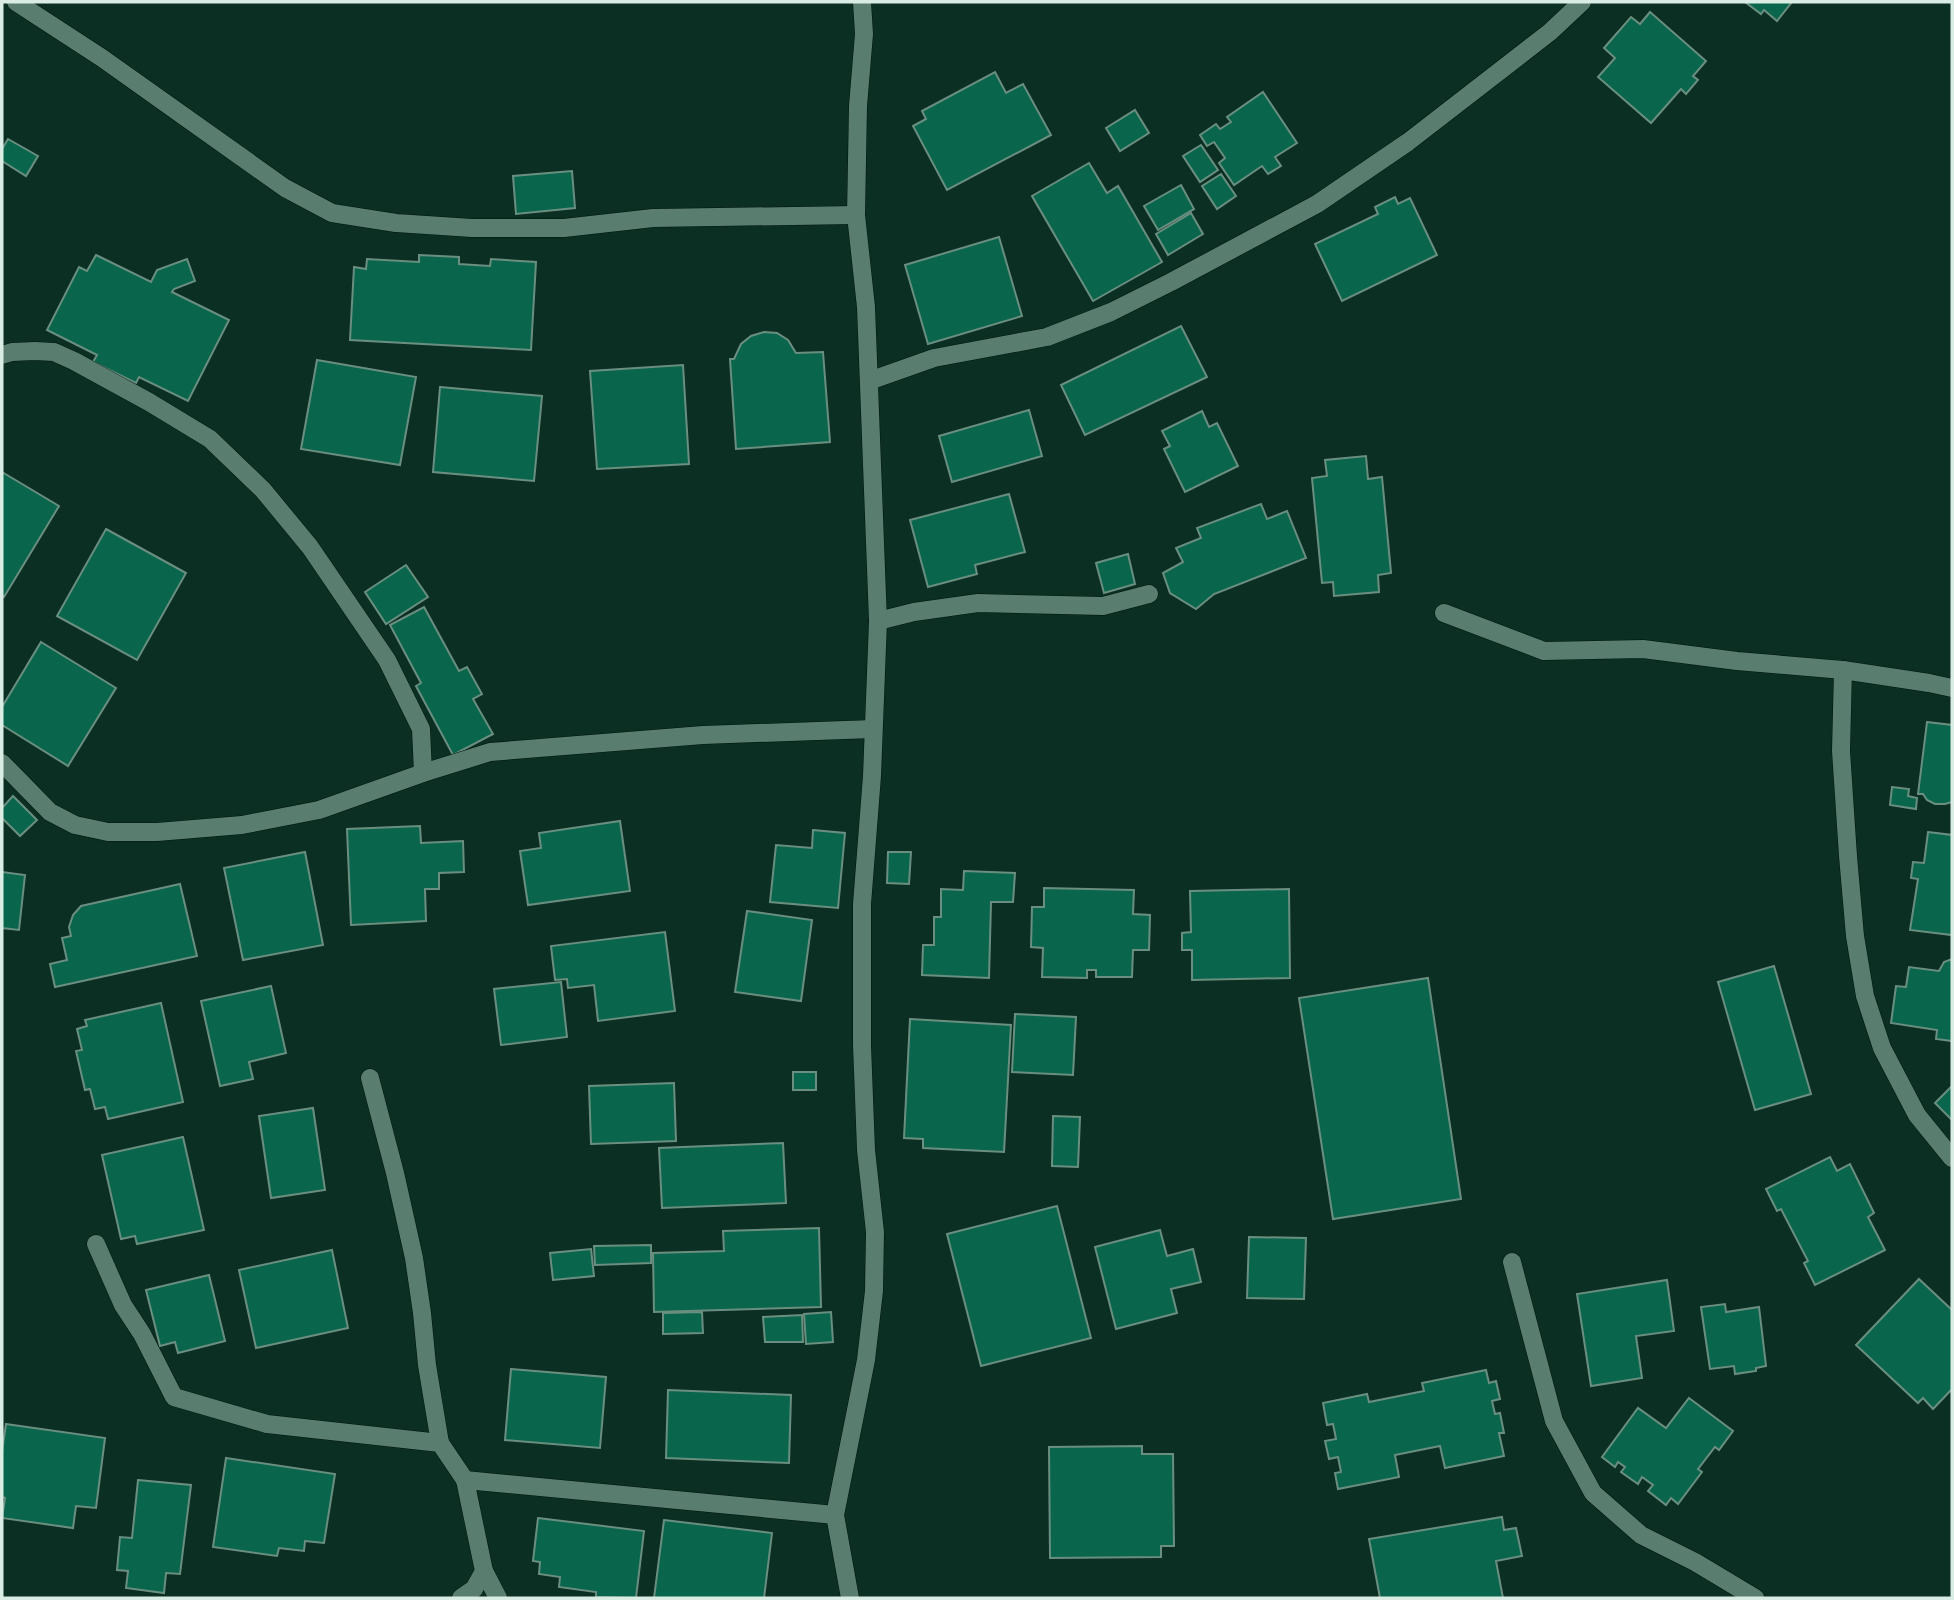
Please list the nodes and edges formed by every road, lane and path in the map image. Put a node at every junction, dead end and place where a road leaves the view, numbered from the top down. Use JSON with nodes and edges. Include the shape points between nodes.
{"nodes":[{"id":1,"x":16,"y":2,"type":"edge"},
{"id":2,"x":862,"y":2,"type":"edge"},
{"id":3,"x":1581,"y":2,"type":"edge"},
{"id":4,"x":856,"y":215,"type":"junction"},
{"id":5,"x":2,"y":355,"type":"edge"},
{"id":6,"x":869,"y":381,"type":"junction"},
{"id":7,"x":1149,"y":594,"type":"dead end"},
{"id":8,"x":1444,"y":613,"type":"dead end"},
{"id":9,"x":878,"y":621,"type":"junction"},
{"id":10,"x":1843,"y":670,"type":"junction"},
{"id":11,"x":1952,"y":688,"type":"edge"},
{"id":12,"x":873,"y":729,"type":"junction"},
{"id":13,"x":2,"y":764,"type":"edge"},
{"id":14,"x":423,"y":773,"type":"junction"},
{"id":15,"x":369,"y":1078,"type":"dead end"},
{"id":16,"x":1952,"y":1158,"type":"edge"},
{"id":17,"x":96,"y":1244,"type":"dead end"},
{"id":18,"x":1512,"y":1262,"type":"dead end"},
{"id":19,"x":440,"y":1443,"type":"junction"},
{"id":20,"x":466,"y":1480,"type":"junction"},
{"id":21,"x":835,"y":1516,"type":"junction"},
{"id":22,"x":484,"y":1571,"type":"junction"},
{"id":23,"x":461,"y":1598,"type":"edge"},
{"id":24,"x":498,"y":1598,"type":"edge"},
{"id":25,"x":850,"y":1598,"type":"edge"},
{"id":26,"x":1755,"y":1598,"type":"edge"}],
"edges":[{"from":1,"to":4,"type":"street","via":[[285,188],[332,213],[472,228],[564,228],[653,218]]},
{"from":2,"to":4,"type":"street"},
{"from":3,"to":6,"type":"street","via":[[1550,32],[1408,142],[1317,204],[1171,282],[1046,337],[934,358]]},
{"from":4,"to":6,"type":"street"},
{"from":5,"to":14,"type":"street","via":[[54,352],[74,362],[210,439],[263,490],[310,547],[387,660],[421,729]]},
{"from":6,"to":9,"type":"street"},
{"from":7,"to":9,"type":"street","via":[[1103,606],[978,604]]},
{"from":8,"to":10,"type":"street","via":[[1544,651],[1643,649]]},
{"from":9,"to":12,"type":"street"},
{"from":10,"to":11,"type":"street"},
{"from":10,"to":16,"type":"street","via":[[1847,843],[1854,936],[1865,996],[1882,1048],[1917,1115]]},
{"from":12,"to":14,"type":"street","via":[[703,735],[490,752]]},
{"from":12,"to":21,"type":"street","via":[[862,904],[862,1045],[874,1291],[866,1360]]},
{"from":13,"to":14,"type":"street","via":[[50,812],[75,825],[108,832],[242,825],[319,810]]},
{"from":15,"to":19,"type":"street","via":[[414,1258]]},
{"from":17,"to":19,"type":"street","via":[[123,1305],[174,1397],[267,1424]]},
{"from":18,"to":26,"type":"street","via":[[1554,1421],[1593,1493],[1641,1535]]},
{"from":19,"to":20,"type":"street"},
{"from":20,"to":21,"type":"street"},
{"from":20,"to":22,"type":"street"},
{"from":21,"to":25,"type":"street"},
{"from":22,"to":23,"type":"street","via":[[474,1589]]},
{"from":22,"to":24,"type":"street"}]}
